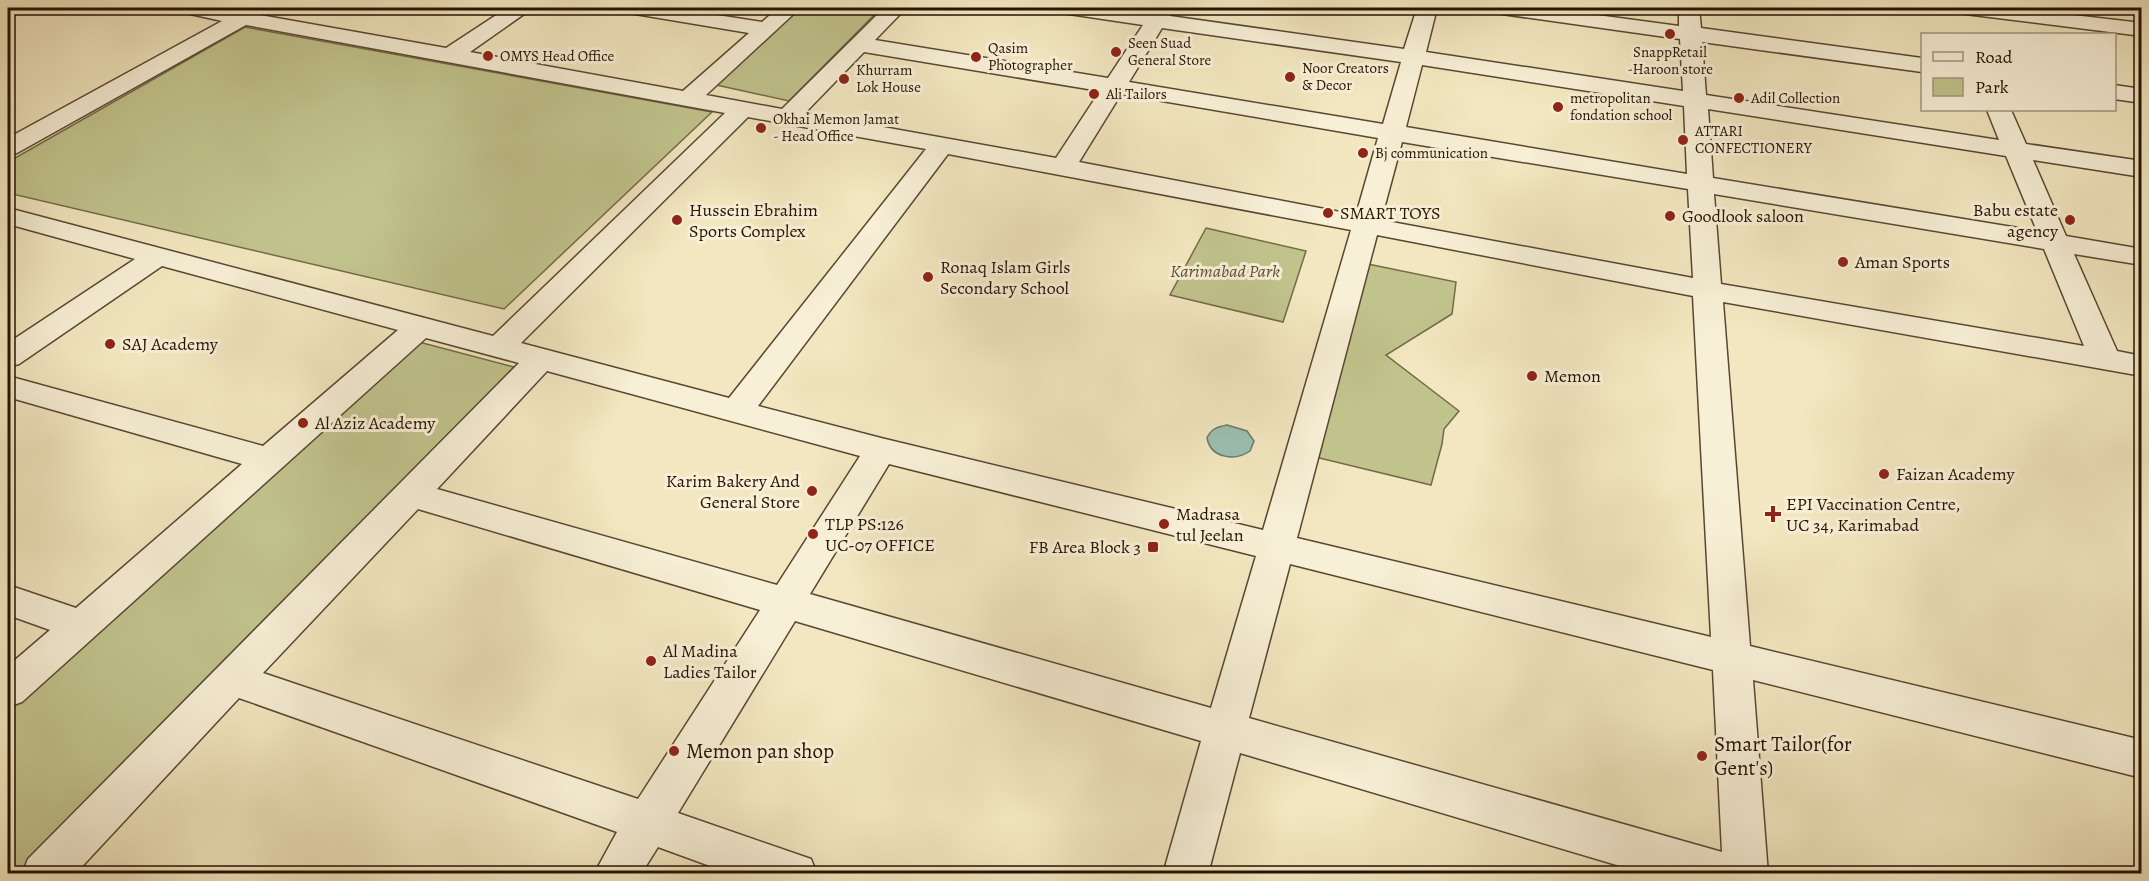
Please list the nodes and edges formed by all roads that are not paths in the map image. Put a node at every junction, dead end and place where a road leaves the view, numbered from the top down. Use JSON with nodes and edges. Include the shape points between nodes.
{"nodes":[{"id":1,"x":188,"y":8,"type":"edge"},
{"id":2,"x":520,"y":8,"type":"edge"},
{"id":3,"x":635,"y":8,"type":"edge"},
{"id":4,"x":790,"y":8,"type":"edge"},
{"id":5,"x":895,"y":8,"type":"edge"},
{"id":6,"x":1069,"y":8,"type":"edge"},
{"id":7,"x":1427,"y":8,"type":"edge"},
{"id":8,"x":1502,"y":8,"type":"edge"},
{"id":9,"x":2121,"y":8,"type":"edge"},
{"id":10,"x":253,"y":13,"type":"edge"},
{"id":11,"x":1160,"y":14,"type":"edge"},
{"id":12,"x":1961,"y":14,"type":"edge"},
{"id":13,"x":1689,"y":21,"type":"edge"},
{"id":14,"x":766,"y":29,"type":"junction"},
{"id":15,"x":2139,"y":30,"type":"edge"},
{"id":16,"x":859,"y":44,"type":"junction"},
{"id":17,"x":450,"y":55,"type":"junction"},
{"id":18,"x":1413,"y":57,"type":"junction"},
{"id":19,"x":1921,"y":65,"type":"edge"},
{"id":20,"x":1112,"y":86,"type":"junction"},
{"id":21,"x":2116,"y":92,"type":"edge"},
{"id":22,"x":2142,"y":96,"type":"edge"},
{"id":23,"x":688,"y":99,"type":"junction"},
{"id":24,"x":1695,"y":102,"type":"junction"},
{"id":25,"x":742,"y":109,"type":"junction"},
{"id":26,"x":1999,"y":111,"type":"edge"},
{"id":27,"x":786,"y":118,"type":"junction"},
{"id":28,"x":1393,"y":131,"type":"junction"},
{"id":29,"x":942,"y":145,"type":"junction"},
{"id":30,"x":8,"y":148,"type":"edge"},
{"id":31,"x":2016,"y":149,"type":"junction"},
{"id":32,"x":1063,"y":167,"type":"junction"},
{"id":33,"x":2142,"y":169,"type":"edge"},
{"id":34,"x":1700,"y":183,"type":"junction"},
{"id":35,"x":8,"y":216,"type":"edge"},
{"id":36,"x":1366,"y":226,"type":"junction"},
{"id":37,"x":2056,"y":243,"type":"junction"},
{"id":38,"x":157,"y":257,"type":"junction"},
{"id":39,"x":2142,"y":257,"type":"edge"},
{"id":40,"x":1707,"y":290,"type":"junction"},
{"id":41,"x":420,"y":327,"type":"junction"},
{"id":42,"x":498,"y":348,"type":"junction"},
{"id":43,"x":8,"y":357,"type":"edge"},
{"id":44,"x":541,"y":359,"type":"junction"},
{"id":45,"x":2105,"y":360,"type":"junction"},
{"id":46,"x":2142,"y":366,"type":"edge"},
{"id":47,"x":8,"y":386,"type":"edge"},
{"id":48,"x":736,"y":412,"type":"junction"},
{"id":49,"x":880,"y":450,"type":"junction"},
{"id":50,"x":270,"y":460,"type":"junction"},
{"id":51,"x":411,"y":494,"type":"junction"},
{"id":52,"x":1276,"y":547,"type":"junction"},
{"id":53,"x":8,"y":600,"type":"edge"},
{"id":54,"x":785,"y":602,"type":"junction"},
{"id":55,"x":81,"y":625,"type":"junction"},
{"id":56,"x":1732,"y":659,"type":"junction"},
{"id":57,"x":232,"y":679,"type":"junction"},
{"id":58,"x":8,"y":690,"type":"edge"},
{"id":59,"x":1225,"y":730,"type":"junction"},
{"id":60,"x":2142,"y":759,"type":"edge"},
{"id":61,"x":648,"y":823,"type":"junction"},
{"id":62,"x":44,"y":873,"type":"edge"},
{"id":63,"x":616,"y":873,"type":"edge"},
{"id":64,"x":795,"y":873,"type":"edge"},
{"id":65,"x":1185,"y":873,"type":"edge"},
{"id":66,"x":1722,"y":873,"type":"edge"},
{"id":67,"x":1746,"y":873,"type":"edge"}],
"edges":[{"from":1,"to":10,"type":"street"},
{"from":2,"to":17,"type":"street"},
{"from":3,"to":14,"type":"street"},
{"from":4,"to":14,"type":"street"},
{"from":5,"to":16,"type":"street"},
{"from":6,"to":11,"type":"street"},
{"from":7,"to":18,"type":"street"},
{"from":8,"to":13,"type":"street"},
{"from":9,"to":15,"type":"street"},
{"from":10,"to":17,"type":"street"},
{"from":10,"to":30,"type":"street"},
{"from":11,"to":18,"type":"street"},
{"from":11,"to":20,"type":"street"},
{"from":12,"to":15,"type":"street"},
{"from":13,"to":19,"type":"street"},
{"from":13,"to":24,"type":"street"},
{"from":14,"to":23,"type":"street"},
{"from":16,"to":20,"type":"street"},
{"from":16,"to":27,"type":"street"},
{"from":17,"to":23,"type":"street"},
{"from":18,"to":24,"type":"street"},
{"from":18,"to":28,"type":"street"},
{"from":20,"to":28,"type":"street"},
{"from":20,"to":32,"type":"street"},
{"from":21,"to":22,"type":"street"},
{"from":23,"to":25,"type":"street"},
{"from":24,"to":31,"type":"street"},
{"from":24,"to":34,"type":"street"},
{"from":25,"to":27,"type":"street"},
{"from":25,"to":42,"type":"street"},
{"from":26,"to":31,"type":"street"},
{"from":27,"to":29,"type":"street"},
{"from":28,"to":34,"type":"street"},
{"from":28,"to":36,"type":"street"},
{"from":29,"to":32,"type":"street"},
{"from":29,"to":48,"type":"street"},
{"from":31,"to":33,"type":"street"},
{"from":31,"to":37,"type":"street"},
{"from":32,"to":36,"type":"street"},
{"from":34,"to":37,"type":"street"},
{"from":34,"to":40,"type":"street"},
{"from":35,"to":38,"type":"street"},
{"from":36,"to":40,"type":"street"},
{"from":36,"to":52,"type":"street"},
{"from":37,"to":39,"type":"street"},
{"from":37,"to":45,"type":"street"},
{"from":38,"to":41,"type":"street"},
{"from":38,"to":43,"type":"street"},
{"from":40,"to":45,"type":"street"},
{"from":40,"to":56,"type":"street"},
{"from":41,"to":42,"type":"street"},
{"from":41,"to":50,"type":"street"},
{"from":42,"to":44,"type":"street"},
{"from":44,"to":48,"type":"street"},
{"from":44,"to":51,"type":"street"},
{"from":45,"to":46,"type":"street"},
{"from":47,"to":50,"type":"street"},
{"from":48,"to":49,"type":"street"},
{"from":49,"to":52,"type":"street"},
{"from":49,"to":54,"type":"street"},
{"from":50,"to":55,"type":"street"},
{"from":51,"to":54,"type":"street"},
{"from":51,"to":57,"type":"street"},
{"from":52,"to":56,"type":"street"},
{"from":52,"to":59,"type":"street"},
{"from":53,"to":55,"type":"street"},
{"from":54,"to":59,"type":"street"},
{"from":54,"to":61,"type":"street"},
{"from":55,"to":58,"type":"street"},
{"from":56,"to":60,"type":"street"},
{"from":56,"to":67,"type":"street"},
{"from":57,"to":61,"type":"street"},
{"from":57,"to":62,"type":"street"},
{"from":59,"to":65,"type":"street"},
{"from":59,"to":66,"type":"street"},
{"from":61,"to":63,"type":"street"},
{"from":61,"to":64,"type":"street"}]}
